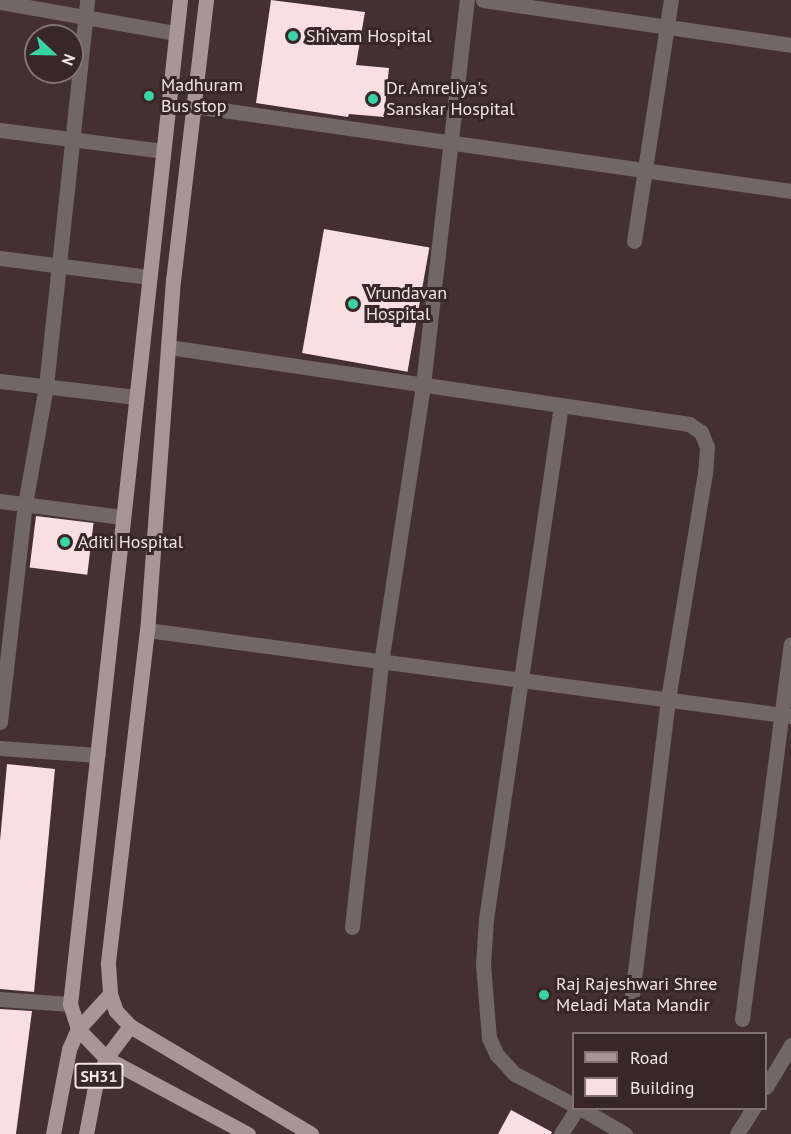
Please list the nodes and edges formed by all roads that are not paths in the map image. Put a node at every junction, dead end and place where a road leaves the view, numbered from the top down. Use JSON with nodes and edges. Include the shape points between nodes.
{"nodes":[{"id":1,"x":87,"y":0,"type":"edge"},
{"id":2,"x":180,"y":0,"type":"edge"},
{"id":3,"x":206,"y":0,"type":"edge"},
{"id":4,"x":467,"y":0,"type":"edge"},
{"id":5,"x":483,"y":0,"type":"edge"},
{"id":6,"x":671,"y":0,"type":"edge"},
{"id":7,"x":0,"y":2,"type":"edge"},
{"id":8,"x":86,"y":17,"type":"junction"},
{"id":9,"x":667,"y":27,"type":"junction"},
{"id":10,"x":176,"y":33,"type":"junction"},
{"id":11,"x":791,"y":45,"type":"edge"},
{"id":12,"x":194,"y":106,"type":"junction"},
{"id":13,"x":0,"y":130,"type":"edge"},
{"id":14,"x":72,"y":138,"type":"junction"},
{"id":15,"x":451,"y":144,"type":"junction"},
{"id":16,"x":163,"y":151,"type":"junction"},
{"id":17,"x":645,"y":171,"type":"junction"},
{"id":18,"x":791,"y":191,"type":"edge"},
{"id":19,"x":634,"y":240,"type":"dead end"},
{"id":20,"x":0,"y":258,"type":"edge"},
{"id":21,"x":58,"y":265,"type":"junction"},
{"id":22,"x":149,"y":277,"type":"junction"},
{"id":23,"x":169,"y":347,"type":"junction"},
{"id":24,"x":0,"y":381,"type":"edge"},
{"id":25,"x":423,"y":385,"type":"junction"},
{"id":26,"x":46,"y":386,"type":"junction"},
{"id":27,"x":136,"y":397,"type":"junction"},
{"id":28,"x":561,"y":405,"type":"junction"},
{"id":29,"x":0,"y":501,"type":"edge"},
{"id":30,"x":25,"y":504,"type":"junction"},
{"id":31,"x":122,"y":517,"type":"junction"},
{"id":32,"x":4,"y":628,"type":"edge"},
{"id":33,"x":147,"y":630,"type":"junction"},
{"id":34,"x":791,"y":644,"type":"edge"},
{"id":35,"x":381,"y":663,"type":"junction"},
{"id":36,"x":521,"y":681,"type":"junction"},
{"id":37,"x":668,"y":699,"type":"junction"},
{"id":38,"x":786,"y":715,"type":"edge"},
{"id":39,"x":0,"y":722,"type":"edge"},
{"id":40,"x":0,"y":748,"type":"edge"},
{"id":41,"x":98,"y":755,"type":"junction"},
{"id":42,"x":352,"y":927,"type":"dead end"},
{"id":43,"x":110,"y":994,"type":"junction"},
{"id":44,"x":632,"y":995,"type":"dead end"},
{"id":45,"x":0,"y":999,"type":"edge"},
{"id":46,"x":70,"y":1004,"type":"junction"},
{"id":47,"x":742,"y":1019,"type":"dead end"},
{"id":48,"x":130,"y":1026,"type":"junction"},
{"id":49,"x":78,"y":1029,"type":"junction"},
{"id":50,"x":791,"y":1045,"type":"edge"},
{"id":51,"x":106,"y":1058,"type":"junction"},
{"id":52,"x":767,"y":1084,"type":"edge"},
{"id":53,"x":572,"y":1104,"type":"edge"},
{"id":54,"x":578,"y":1110,"type":"edge"},
{"id":55,"x":583,"y":1110,"type":"edge"},
{"id":56,"x":752,"y":1110,"type":"edge"},
{"id":57,"x":52,"y":1134,"type":"edge"},
{"id":58,"x":86,"y":1134,"type":"edge"},
{"id":59,"x":248,"y":1134,"type":"edge"},
{"id":60,"x":311,"y":1134,"type":"edge"},
{"id":61,"x":561,"y":1134,"type":"edge"},
{"id":62,"x":625,"y":1134,"type":"edge"},
{"id":63,"x":737,"y":1134,"type":"edge"}],
"edges":[{"from":1,"to":8,"type":"street"},
{"from":2,"to":10,"type":"main road"},
{"from":3,"to":12,"type":"main road"},
{"from":4,"to":15,"type":"street"},
{"from":5,"to":9,"type":"street"},
{"from":6,"to":9,"type":"street"},
{"from":7,"to":8,"type":"street"},
{"from":8,"to":10,"type":"street"},
{"from":8,"to":14,"type":"street"},
{"from":9,"to":11,"type":"street"},
{"from":9,"to":17,"type":"street"},
{"from":10,"to":16,"type":"main road"},
{"from":12,"to":15,"type":"street"},
{"from":12,"to":23,"type":"main road","via":[[173,279]]},
{"from":13,"to":14,"type":"street"},
{"from":14,"to":16,"type":"street"},
{"from":14,"to":21,"type":"street"},
{"from":15,"to":17,"type":"street"},
{"from":15,"to":25,"type":"street"},
{"from":16,"to":22,"type":"main road"},
{"from":17,"to":18,"type":"street"},
{"from":17,"to":19,"type":"street"},
{"from":20,"to":21,"type":"street"},
{"from":21,"to":22,"type":"street"},
{"from":21,"to":26,"type":"street"},
{"from":22,"to":27,"type":"main road"},
{"from":23,"to":25,"type":"street"},
{"from":23,"to":33,"type":"main road"},
{"from":24,"to":26,"type":"street"},
{"from":25,"to":28,"type":"street"},
{"from":25,"to":35,"type":"street"},
{"from":26,"to":27,"type":"street"},
{"from":26,"to":30,"type":"street"},
{"from":27,"to":31,"type":"main road"},
{"from":28,"to":36,"type":"street"},
{"from":28,"to":37,"type":"street","via":[[689,424],[701,432],[706,447],[705,473]]},
{"from":29,"to":30,"type":"street"},
{"from":30,"to":31,"type":"street"},
{"from":30,"to":32,"type":"street"},
{"from":31,"to":41,"type":"main road"},
{"from":32,"to":39,"type":"street"},
{"from":33,"to":35,"type":"street"},
{"from":33,"to":43,"type":"main road","via":[[108,964]]},
{"from":34,"to":38,"type":"street"},
{"from":35,"to":36,"type":"street"},
{"from":35,"to":42,"type":"street"},
{"from":36,"to":37,"type":"street"},
{"from":36,"to":53,"type":"street","via":[[486,919],[485,1009],[496,1055],[515,1074]]},
{"from":37,"to":38,"type":"street"},
{"from":37,"to":44,"type":"street"},
{"from":38,"to":47,"type":"street"},
{"from":40,"to":41,"type":"street"},
{"from":41,"to":46,"type":"main road"},
{"from":43,"to":48,"type":"main road","via":[[116,1011]]},
{"from":43,"to":49,"type":"main road"},
{"from":45,"to":46,"type":"street"},
{"from":46,"to":49,"type":"main road"},
{"from":48,"to":51,"type":"main road","number":"SH31"},
{"from":48,"to":60,"type":"main road"},
{"from":49,"to":51,"type":"main road"},
{"from":49,"to":57,"type":"main road","via":[[69,1049]]},
{"from":50,"to":52,"type":"street"},
{"from":51,"to":58,"type":"main road","number":"SH31","via":[[95,1087]]},
{"from":51,"to":59,"type":"main road"},
{"from":54,"to":61,"type":"street"},
{"from":55,"to":62,"type":"street"},
{"from":56,"to":63,"type":"street"}]}
